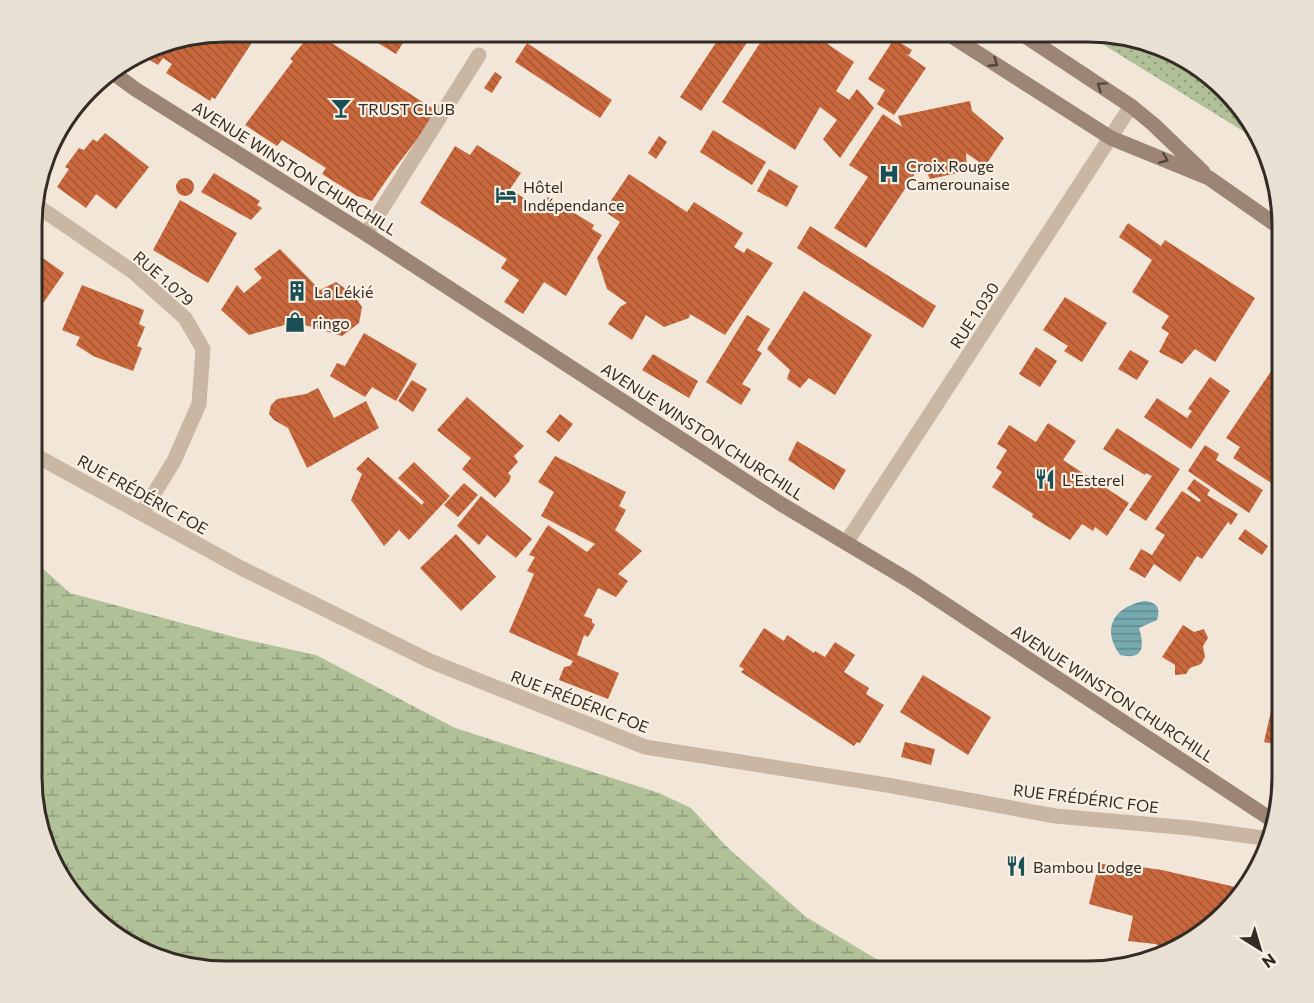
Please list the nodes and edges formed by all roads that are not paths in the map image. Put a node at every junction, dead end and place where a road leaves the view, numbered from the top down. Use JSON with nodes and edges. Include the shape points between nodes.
{"nodes":[{"id":1,"x":961,"y":42,"type":"edge"},
{"id":2,"x":1034,"y":42,"type":"edge"},
{"id":3,"x":479,"y":55,"type":"dead end"},
{"id":4,"x":119,"y":77,"type":"edge"},
{"id":5,"x":1131,"y":106,"type":"junction"},
{"id":6,"x":1111,"y":138,"type":"junction"},
{"id":7,"x":1209,"y":178,"type":"junction"},
{"id":8,"x":43,"y":210,"type":"edge"},
{"id":9,"x":1272,"y":222,"type":"edge"},
{"id":10,"x":366,"y":234,"type":"junction"},
{"id":11,"x":42,"y":459,"type":"edge"},
{"id":12,"x":142,"y":513,"type":"junction"},
{"id":13,"x":846,"y":543,"type":"junction"},
{"id":14,"x":1267,"y":817,"type":"edge"},
{"id":15,"x":1262,"y":838,"type":"edge"}],
"edges":[{"from":1,"to":6,"type":"street","one_way":true},
{"from":5,"to":2,"type":"street","one_way":true},
{"from":3,"to":10,"type":"street"},
{"from":4,"to":10,"type":"street","name":"AVENUE WINSTON CHURCHILL"},
{"from":5,"to":6,"type":"street","name":"RUE 1.030"},
{"from":5,"to":7,"type":"street"},
{"from":6,"to":7,"type":"street","one_way":true},
{"from":6,"to":13,"type":"street","name":"RUE 1.030"},
{"from":7,"to":9,"type":"street"},
{"from":8,"to":12,"type":"street","name":"RUE 1.079","via":[[132,272],[185,318],[203,349],[199,404],[174,461]]},
{"from":10,"to":13,"type":"street","name":"AVENUE WINSTON CHURCHILL"},
{"from":11,"to":12,"type":"street","name":"RUE FRÉDÉRIC FOE"},
{"from":12,"to":15,"type":"street","name":"RUE FRÉDÉRIC FOE","via":[[241,568],[429,661],[645,747],[1055,816]]},
{"from":13,"to":14,"type":"street","name":"AVENUE WINSTON CHURCHILL","via":[[910,581]]}]}
